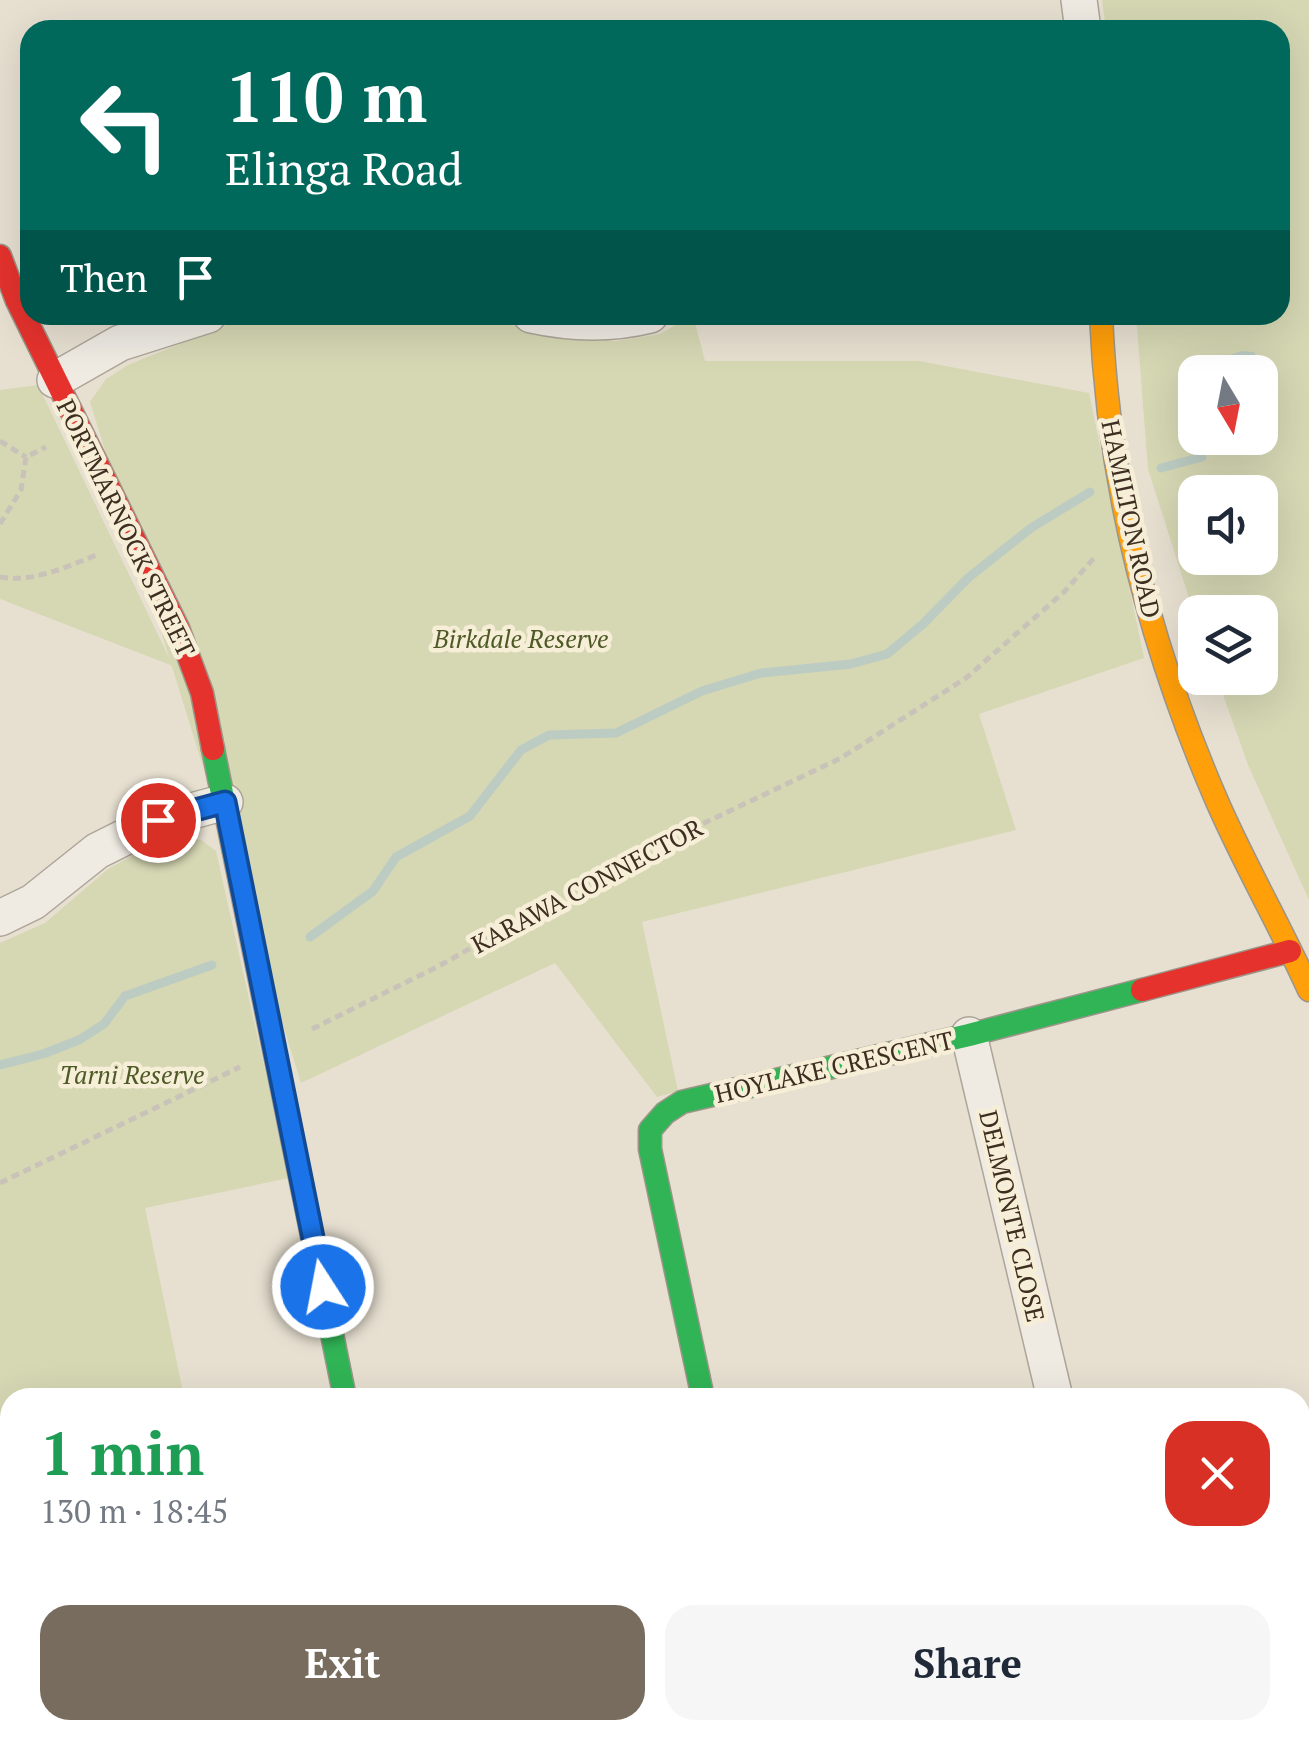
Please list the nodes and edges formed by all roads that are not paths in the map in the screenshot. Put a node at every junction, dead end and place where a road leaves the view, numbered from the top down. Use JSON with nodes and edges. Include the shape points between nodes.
{"nodes":[{"id":1,"x":0,"y":256,"type":"edge"},
{"id":2,"x":20,"y":307,"type":"edge"},
{"id":3,"x":29,"y":325,"type":"edge"},
{"id":4,"x":178,"y":325,"type":"edge"},
{"id":5,"x":1102,"y":325,"type":"edge"},
{"id":6,"x":55,"y":380,"type":"junction"},
{"id":7,"x":225,"y":802,"type":"junction"},
{"id":8,"x":0,"y":918,"type":"edge"},
{"id":9,"x":1290,"y":951,"type":"junction"},
{"id":10,"x":1309,"y":990,"type":"edge"},
{"id":11,"x":969,"y":1036,"type":"junction"},
{"id":12,"x":343,"y":1388,"type":"edge"},
{"id":13,"x":701,"y":1388,"type":"edge"},
{"id":14,"x":1053,"y":1388,"type":"edge"}],
"edges":[{"from":1,"to":2,"type":"street","name":"PORTMARNOCK STREET"},
{"from":3,"to":6,"type":"street","name":"PORTMARNOCK STREET"},
{"from":4,"to":6,"type":"street","via":[[120,344]]},
{"from":5,"to":9,"type":"street","name":"HAMILTON ROAD","via":[[1111,442],[1146,605],[1216,800]]},
{"from":6,"to":7,"type":"street","name":"PORTMARNOCK STREET","via":[[178,628],[202,693]]},
{"from":7,"to":8,"type":"street","via":[[158,820],[96,851],[34,902]]},
{"from":7,"to":12,"type":"street","name":"PORTMARNOCK STREET"},
{"from":9,"to":10,"type":"street","name":"HAMILTON ROAD"},
{"from":9,"to":11,"type":"street","name":"HOYLAKE CRESCENT"},
{"from":11,"to":13,"type":"street","name":"HOYLAKE CRESCENT","via":[[682,1102],[650,1130]]},
{"from":11,"to":14,"type":"street","name":"DELMONTE CLOSE"}]}
